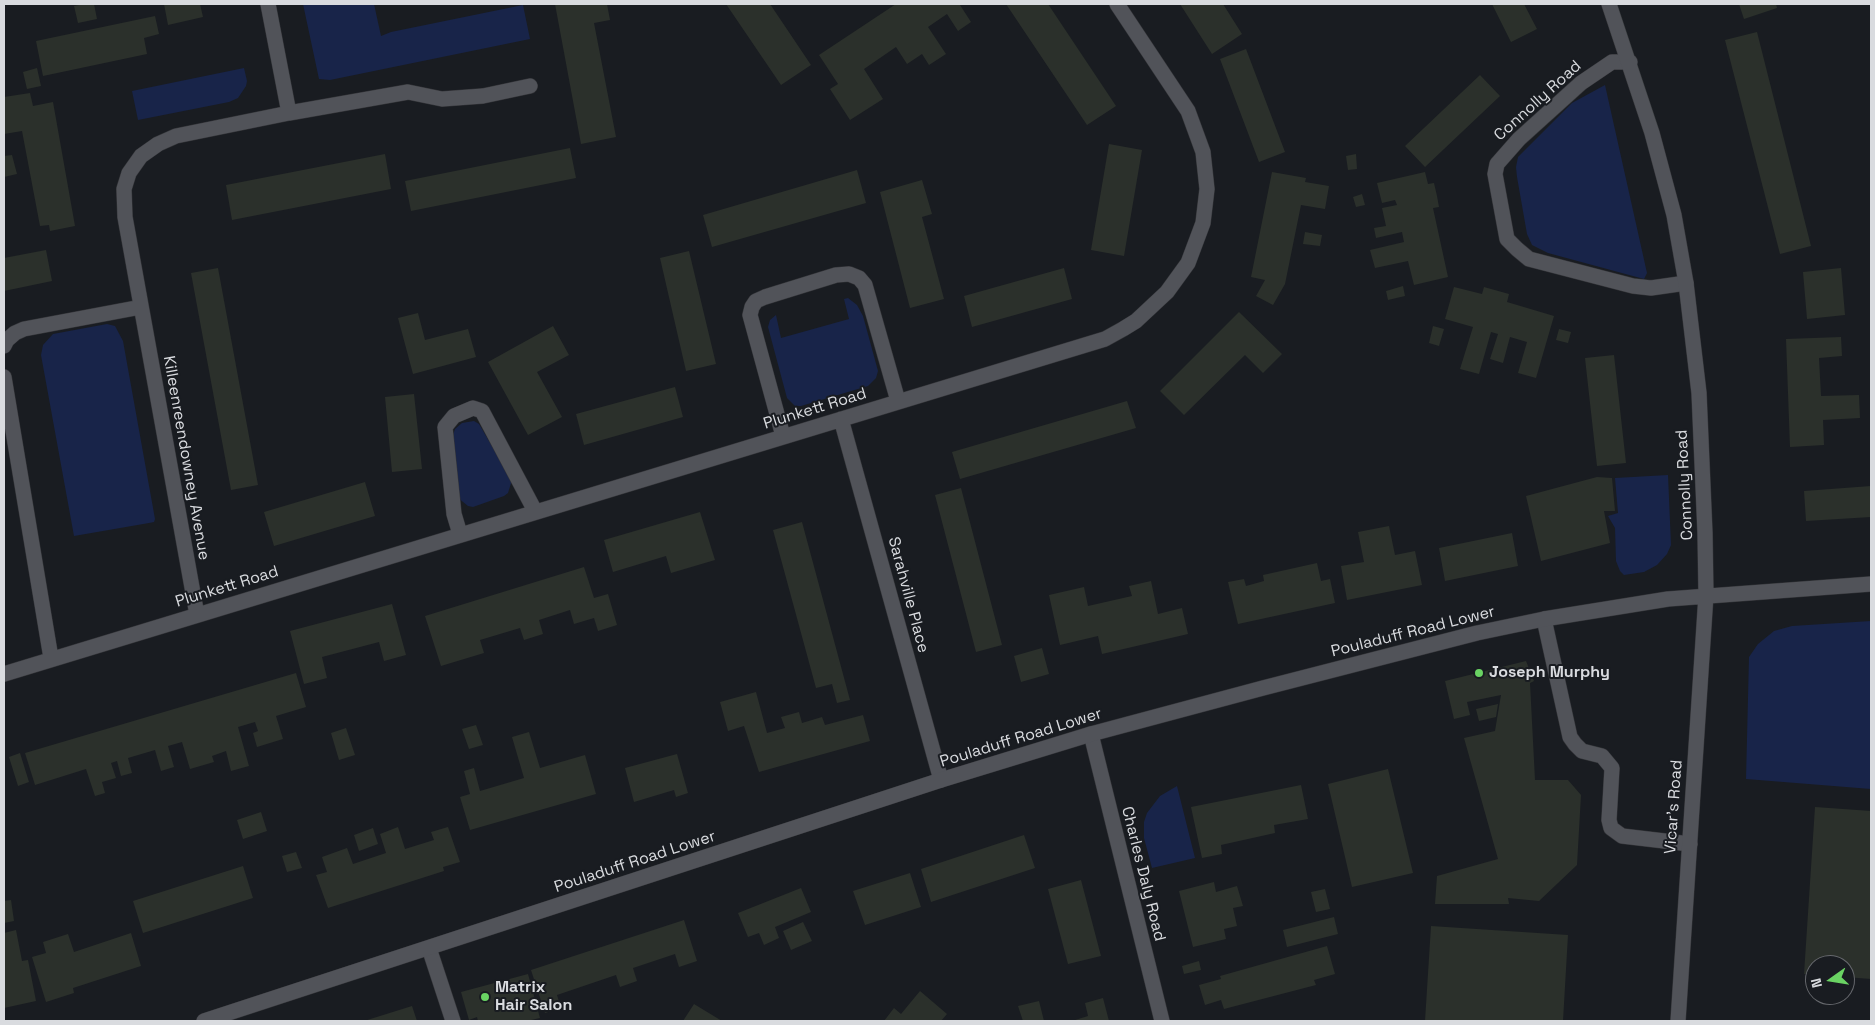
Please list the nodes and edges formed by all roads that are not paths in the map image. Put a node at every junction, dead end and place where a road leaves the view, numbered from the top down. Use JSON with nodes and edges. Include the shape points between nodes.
{"nodes":[{"id":1,"x":268,"y":4,"type":"edge"},
{"id":2,"x":1117,"y":4,"type":"edge"},
{"id":3,"x":1610,"y":4,"type":"edge"},
{"id":4,"x":1630,"y":62,"type":"junction"},
{"id":5,"x":530,"y":86,"type":"dead end"},
{"id":6,"x":289,"y":113,"type":"junction"},
{"id":7,"x":1686,"y":283,"type":"junction"},
{"id":8,"x":140,"y":307,"type":"junction"},
{"id":9,"x":4,"y":346,"type":"edge"},
{"id":10,"x":4,"y":377,"type":"edge"},
{"id":11,"x":898,"y":401,"type":"junction"},
{"id":12,"x":841,"y":419,"type":"junction"},
{"id":13,"x":783,"y":436,"type":"junction"},
{"id":14,"x":535,"y":511,"type":"junction"},
{"id":15,"x":460,"y":534,"type":"junction"},
{"id":16,"x":1871,"y":584,"type":"edge"},
{"id":17,"x":1706,"y":596,"type":"junction"},
{"id":18,"x":197,"y":615,"type":"junction"},
{"id":19,"x":1544,"y":619,"type":"junction"},
{"id":20,"x":52,"y":658,"type":"junction"},
{"id":21,"x":4,"y":674,"type":"edge"},
{"id":22,"x":1091,"y":734,"type":"junction"},
{"id":23,"x":941,"y":780,"type":"junction"},
{"id":24,"x":1690,"y":844,"type":"junction"},
{"id":25,"x":429,"y":948,"type":"junction"},
{"id":26,"x":204,"y":1021,"type":"edge"},
{"id":27,"x":453,"y":1021,"type":"edge"},
{"id":28,"x":1162,"y":1021,"type":"edge"},
{"id":29,"x":1678,"y":1021,"type":"edge"}],
"edges":[{"from":1,"to":6,"type":"street"},
{"from":2,"to":11,"type":"street","name":"Plunkett Road","via":[[1188,111],[1203,152],[1207,190],[1203,223],[1188,263],[1167,292],[1136,321],[1105,339]]},
{"from":3,"to":4,"type":"street","name":"Connolly Road"},
{"from":4,"to":7,"type":"street","name":"Connolly Road","via":[[1674,215]]},
{"from":4,"to":7,"type":"street","name":"Connolly Road","via":[[1612,62],[1580,83],[1519,139],[1497,164],[1495,174],[1507,238],[1529,259],[1633,286],[1651,288]]},
{"from":5,"to":6,"type":"street","name":"Killeenreendowney Avenue","via":[[483,96],[442,98],[408,92]]},
{"from":6,"to":8,"type":"street","name":"Killeenreendowney Avenue","via":[[176,136],[141,156],[129,174],[124,190],[125,217]]},
{"from":7,"to":17,"type":"street","name":"Connolly Road","via":[[1699,393]]},
{"from":8,"to":9,"type":"street","via":[[24,329],[15,333]]},
{"from":8,"to":18,"type":"street","name":"Killeenreendowney Avenue"},
{"from":10,"to":20,"type":"street"},
{"from":11,"to":12,"type":"street","name":"Plunkett Road"},
{"from":11,"to":13,"type":"street","via":[[865,285],[859,278],[849,274],[836,275],[792,288],[756,301],[750,316]]},
{"from":12,"to":13,"type":"street","name":"Plunkett Road"},
{"from":12,"to":23,"type":"street","name":"Sarahville Place"},
{"from":13,"to":14,"type":"street","name":"Plunkett Road"},
{"from":14,"to":15,"type":"street","name":"Plunkett Road"},
{"from":14,"to":15,"type":"street","via":[[482,412],[473,408],[454,416],[445,427],[454,514]]},
{"from":15,"to":18,"type":"street","name":"Plunkett Road"},
{"from":16,"to":17,"type":"street","name":"Pouladuff Road Lower"},
{"from":17,"to":19,"type":"street","name":"Pouladuff Road Lower"},
{"from":17,"to":24,"type":"street","name":"Vicar's Road"},
{"from":18,"to":20,"type":"street","name":"Plunkett Road"},
{"from":19,"to":22,"type":"street","name":"Pouladuff Road Lower","via":[[1477,633]]},
{"from":19,"to":24,"type":"street","via":[[1570,736],[1582,751],[1602,756],[1612,768],[1611,828],[1622,836]]},
{"from":20,"to":21,"type":"street","name":"Plunkett Road"},
{"from":22,"to":23,"type":"street","name":"Pouladuff Road Lower"},
{"from":22,"to":28,"type":"street","name":"Charles Daly Road"},
{"from":23,"to":25,"type":"street","name":"Pouladuff Road Lower"},
{"from":24,"to":29,"type":"street","name":"Vicar's Road"},
{"from":25,"to":26,"type":"street","name":"Pouladuff Road Lower"},
{"from":25,"to":27,"type":"street"}]}
